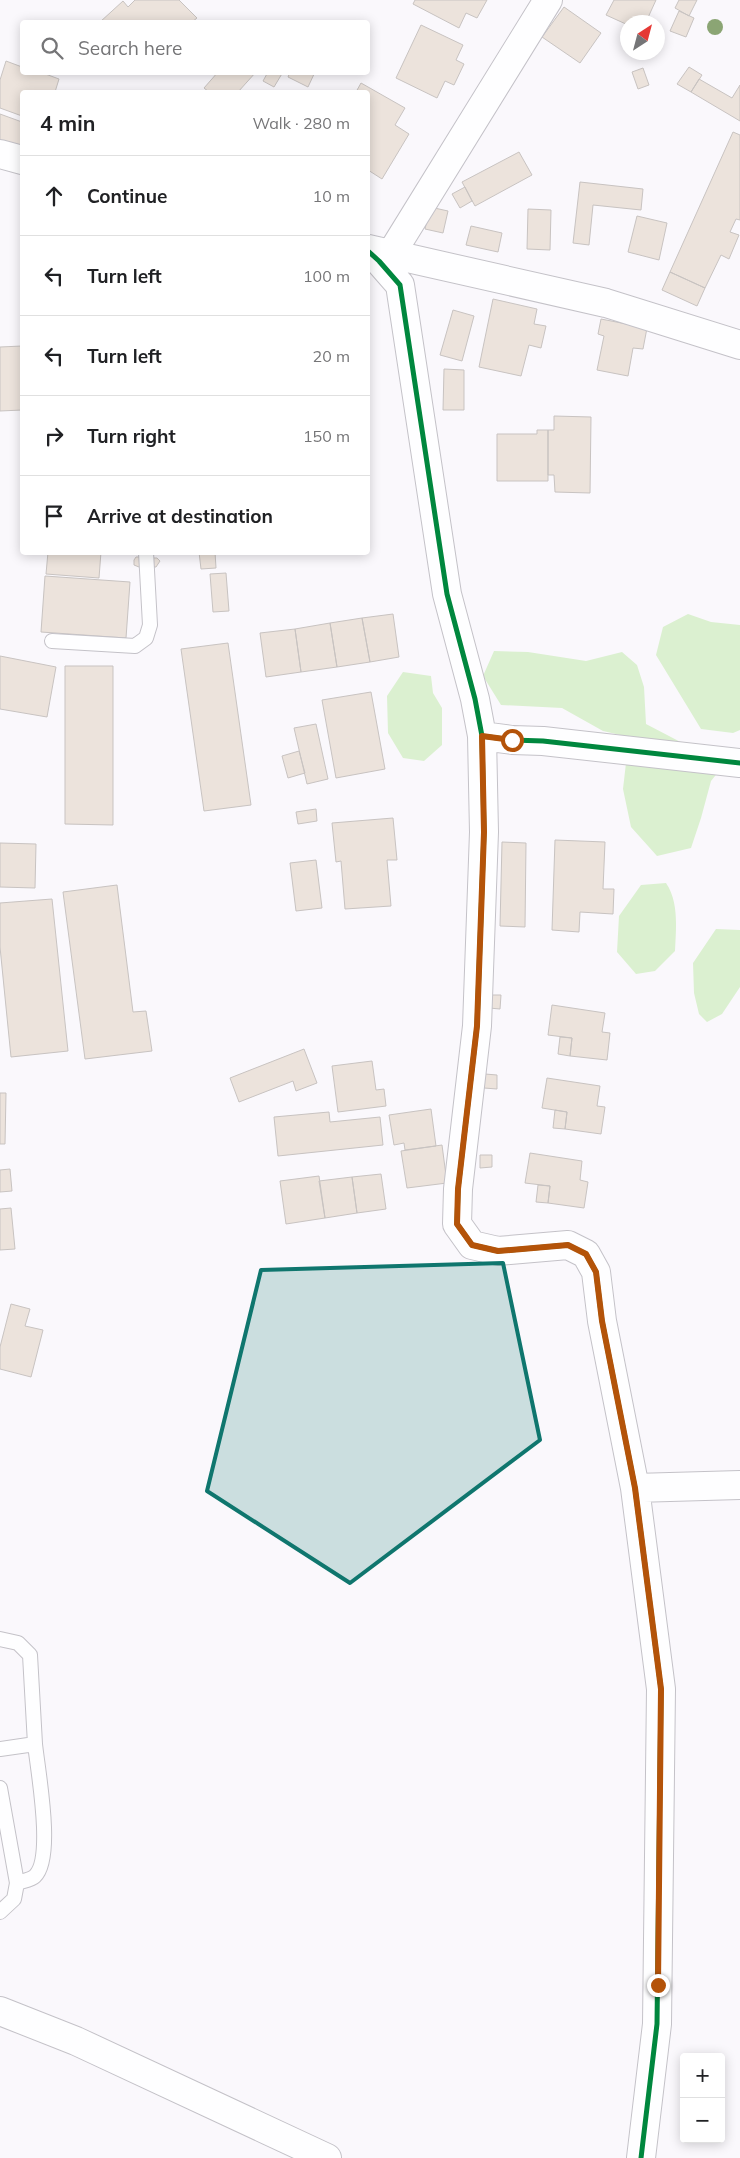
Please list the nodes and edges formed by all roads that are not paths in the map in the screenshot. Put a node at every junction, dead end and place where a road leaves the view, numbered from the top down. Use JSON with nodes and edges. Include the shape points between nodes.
{"nodes":[{"id":1,"x":548,"y":0,"type":"edge"},
{"id":2,"x":0,"y":154,"type":"edge"},
{"id":3,"x":20,"y":159,"type":"edge"},
{"id":4,"x":375,"y":251,"type":"edge"},
{"id":5,"x":740,"y":345,"type":"edge"},
{"id":6,"x":146,"y":555,"type":"edge"},
{"id":7,"x":52,"y":641,"type":"dead end"},
{"id":8,"x":482,"y":736,"type":"junction"},
{"id":9,"x":740,"y":763,"type":"edge"},
{"id":10,"x":740,"y":1484,"type":"edge"},
{"id":11,"x":635,"y":1488,"type":"junction"},
{"id":12,"x":0,"y":1639,"type":"edge"},
{"id":13,"x":35,"y":1744,"type":"junction"},
{"id":14,"x":0,"y":1749,"type":"edge"},
{"id":15,"x":0,"y":1788,"type":"edge"},
{"id":16,"x":17,"y":1883,"type":"junction"},
{"id":17,"x":0,"y":1912,"type":"edge"},
{"id":18,"x":0,"y":2011,"type":"edge"},
{"id":19,"x":327,"y":2158,"type":"edge"},
{"id":20,"x":641,"y":2158,"type":"edge"}],
"edges":[{"from":1,"to":4,"type":"street"},
{"from":2,"to":3,"type":"street"},
{"from":4,"to":5,"type":"street","via":[[606,302]]},
{"from":4,"to":8,"type":"street","via":[[400,285],[448,594]]},
{"from":6,"to":7,"type":"lane","via":[[150,625],[146,638],[135,646]]},
{"from":8,"to":9,"type":"street"},
{"from":8,"to":11,"type":"street","via":[[484,832],[477,1026],[458,1189],[457,1224],[472,1245],[498,1251],[568,1245],[586,1254],[596,1272],[602,1321]]},
{"from":10,"to":11,"type":"street"},
{"from":11,"to":20,"type":"street","via":[[661,1689],[658,2004]]},
{"from":12,"to":13,"type":"lane","via":[[18,1642],[30,1655]]},
{"from":13,"to":14,"type":"lane"},
{"from":13,"to":16,"type":"lane","via":[[45,1843],[43,1862],[34,1877]]},
{"from":15,"to":16,"type":"lane"},
{"from":16,"to":17,"type":"lane","via":[[14,1899]]},
{"from":18,"to":19,"type":"street","via":[[76,2041]]}]}
